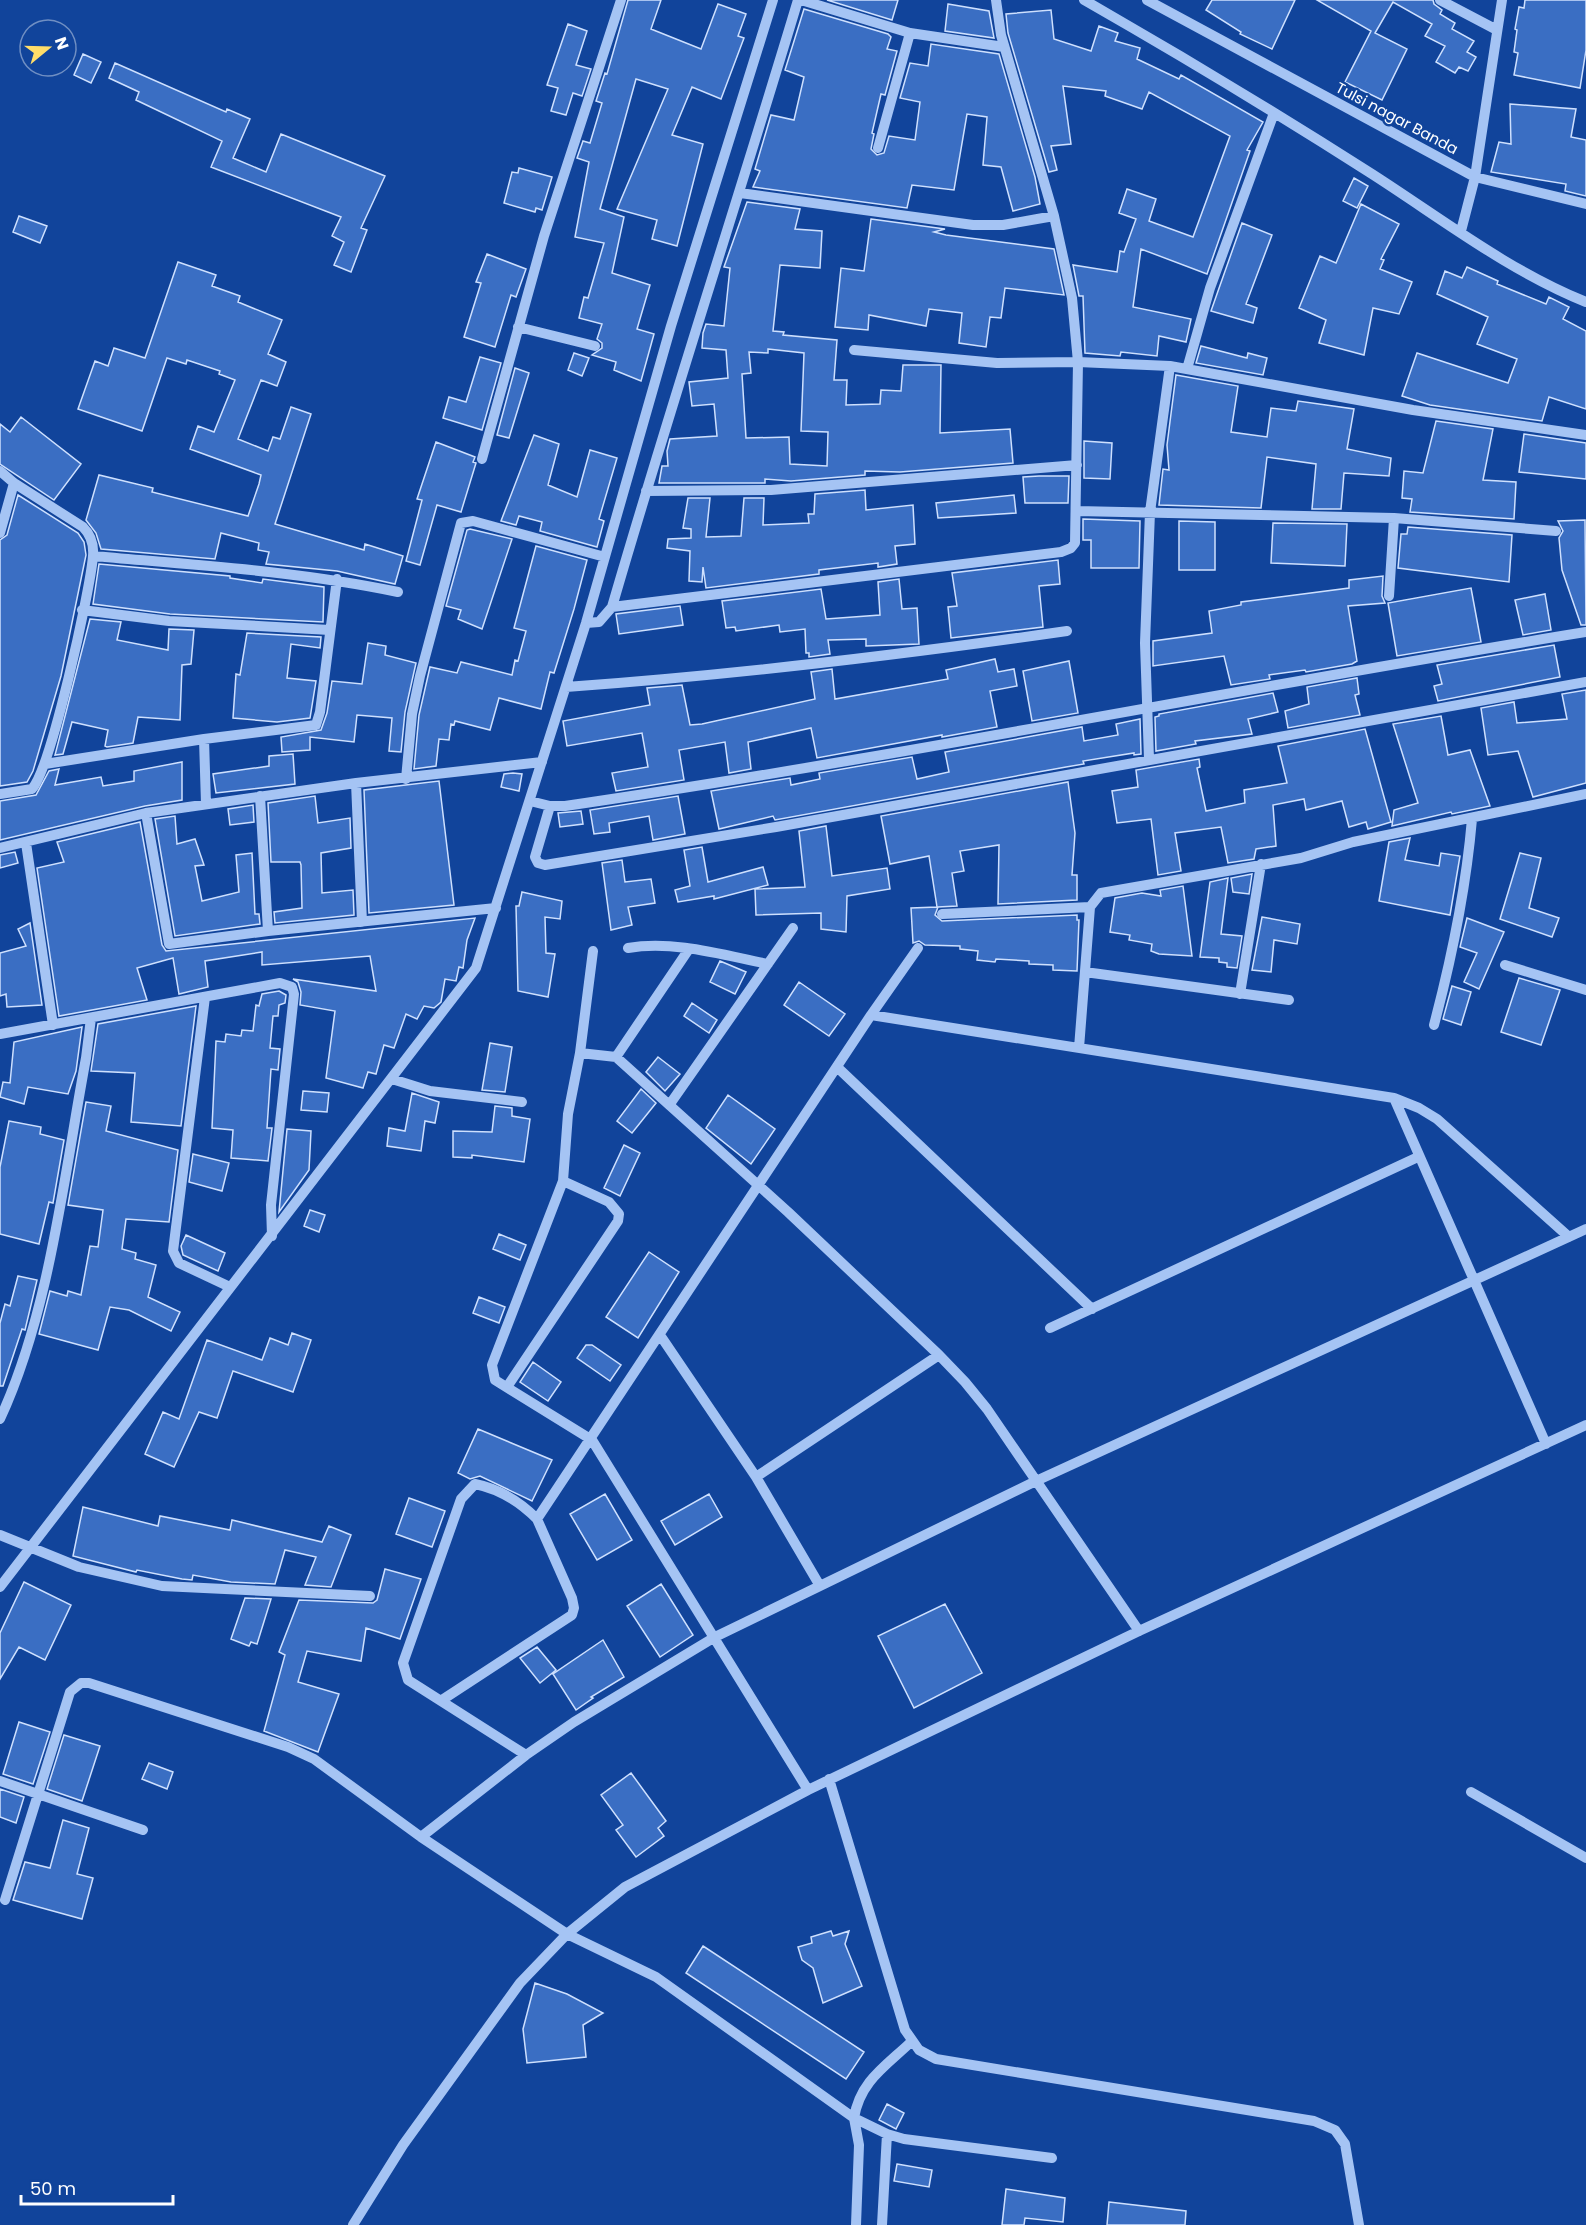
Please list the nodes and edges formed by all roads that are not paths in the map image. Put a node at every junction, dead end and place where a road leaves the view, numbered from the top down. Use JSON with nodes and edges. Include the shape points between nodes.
{"nodes":[{"id":1,"x":621,"y":0,"type":"edge"},
{"id":2,"x":773,"y":0,"type":"edge"},
{"id":3,"x":799,"y":0,"type":"edge"},
{"id":4,"x":996,"y":0,"type":"edge"},
{"id":5,"x":1084,"y":0,"type":"edge"},
{"id":6,"x":1147,"y":0,"type":"edge"},
{"id":7,"x":1440,"y":0,"type":"edge"},
{"id":8,"x":1502,"y":0,"type":"edge"},
{"id":9,"x":1497,"y":30,"type":"junction"},
{"id":10,"x":910,"y":33,"type":"junction"},
{"id":11,"x":1004,"y":46,"type":"junction"},
{"id":12,"x":1274,"y":113,"type":"junction"},
{"id":13,"x":878,"y":148,"type":"dead end"},
{"id":14,"x":1475,"y":177,"type":"junction"},
{"id":15,"x":740,"y":193,"type":"junction"},
{"id":16,"x":1586,"y":204,"type":"edge"},
{"id":17,"x":1054,"y":216,"type":"junction"},
{"id":18,"x":1461,"y":231,"type":"junction"},
{"id":19,"x":1586,"y":302,"type":"edge"},
{"id":20,"x":518,"y":327,"type":"junction"},
{"id":21,"x":595,"y":346,"type":"dead end"},
{"id":22,"x":854,"y":350,"type":"dead end"},
{"id":23,"x":1078,"y":362,"type":"junction"},
{"id":24,"x":1170,"y":366,"type":"junction"},
{"id":25,"x":1187,"y":369,"type":"junction"},
{"id":26,"x":1586,"y":435,"type":"edge"},
{"id":27,"x":482,"y":459,"type":"dead end"},
{"id":28,"x":1077,"y":465,"type":"junction"},
{"id":29,"x":0,"y":471,"type":"edge"},
{"id":30,"x":14,"y":483,"type":"junction"},
{"id":31,"x":646,"y":491,"type":"junction"},
{"id":32,"x":1077,"y":511,"type":"junction"},
{"id":33,"x":1150,"y":512,"type":"junction"},
{"id":34,"x":1394,"y":518,"type":"junction"},
{"id":35,"x":1556,"y":531,"type":"dead end"},
{"id":36,"x":0,"y":532,"type":"edge"},
{"id":37,"x":93,"y":556,"type":"junction"},
{"id":38,"x":605,"y":557,"type":"junction"},
{"id":39,"x":337,"y":579,"type":"junction"},
{"id":40,"x":398,"y":592,"type":"dead end"},
{"id":41,"x":1389,"y":596,"type":"dead end"},
{"id":42,"x":612,"y":607,"type":"junction"},
{"id":43,"x":82,"y":610,"type":"junction"},
{"id":44,"x":586,"y":623,"type":"junction"},
{"id":45,"x":330,"y":630,"type":"junction"},
{"id":46,"x":1067,"y":631,"type":"dead end"},
{"id":47,"x":1586,"y":632,"type":"edge"},
{"id":48,"x":1586,"y":682,"type":"edge"},
{"id":49,"x":566,"y":687,"type":"junction"},
{"id":50,"x":1146,"y":707,"type":"junction"},
{"id":51,"x":204,"y":739,"type":"junction"},
{"id":52,"x":1149,"y":759,"type":"junction"},
{"id":53,"x":542,"y":762,"type":"junction"},
{"id":54,"x":45,"y":764,"type":"junction"},
{"id":55,"x":406,"y":779,"type":"junction"},
{"id":56,"x":356,"y":783,"type":"junction"},
{"id":57,"x":0,"y":794,"type":"edge"},
{"id":58,"x":1586,"y":794,"type":"edge"},
{"id":59,"x":260,"y":796,"type":"junction"},
{"id":60,"x":530,"y":801,"type":"junction"},
{"id":61,"x":206,"y":804,"type":"junction"},
{"id":62,"x":550,"y":806,"type":"junction"},
{"id":63,"x":146,"y":813,"type":"junction"},
{"id":64,"x":1472,"y":819,"type":"junction"},
{"id":65,"x":26,"y":843,"type":"junction"},
{"id":66,"x":0,"y":848,"type":"edge"},
{"id":67,"x":1262,"y":864,"type":"junction"},
{"id":68,"x":1090,"y":907,"type":"junction"},
{"id":69,"x":496,"y":908,"type":"junction"},
{"id":70,"x":942,"y":914,"type":"dead end"},
{"id":71,"x":362,"y":922,"type":"junction"},
{"id":72,"x":793,"y":928,"type":"dead end"},
{"id":73,"x":268,"y":931,"type":"junction"},
{"id":74,"x":628,"y":948,"type":"dead end"},
{"id":75,"x":918,"y":948,"type":"dead end"},
{"id":76,"x":689,"y":949,"type":"junction"},
{"id":77,"x":593,"y":951,"type":"dead end"},
{"id":78,"x":768,"y":964,"type":"junction"},
{"id":79,"x":1505,"y":965,"type":"dead end"},
{"id":80,"x":1085,"y":972,"type":"junction"},
{"id":81,"x":1586,"y":990,"type":"edge"},
{"id":82,"x":1240,"y":994,"type":"junction"},
{"id":83,"x":204,"y":997,"type":"junction"},
{"id":84,"x":1289,"y":1000,"type":"dead end"},
{"id":85,"x":871,"y":1015,"type":"junction"},
{"id":86,"x":91,"y":1018,"type":"junction"},
{"id":87,"x":53,"y":1025,"type":"junction"},
{"id":88,"x":1434,"y":1025,"type":"dead end"},
{"id":89,"x":0,"y":1034,"type":"edge"},
{"id":90,"x":1079,"y":1048,"type":"junction"},
{"id":91,"x":580,"y":1053,"type":"junction"},
{"id":92,"x":616,"y":1057,"type":"junction"},
{"id":93,"x":837,"y":1067,"type":"junction"},
{"id":94,"x":392,"y":1079,"type":"junction"},
{"id":95,"x":1394,"y":1098,"type":"junction"},
{"id":96,"x":522,"y":1102,"type":"dead end"},
{"id":97,"x":670,"y":1104,"type":"junction"},
{"id":98,"x":1418,"y":1157,"type":"junction"},
{"id":99,"x":563,"y":1181,"type":"junction"},
{"id":100,"x":759,"y":1186,"type":"junction"},
{"id":101,"x":1586,"y":1229,"type":"edge"},
{"id":102,"x":272,"y":1236,"type":"junction"},
{"id":103,"x":1569,"y":1237,"type":"junction"},
{"id":104,"x":1472,"y":1281,"type":"junction"},
{"id":105,"x":230,"y":1287,"type":"junction"},
{"id":106,"x":1092,"y":1309,"type":"junction"},
{"id":107,"x":1050,"y":1328,"type":"dead end"},
{"id":108,"x":660,"y":1335,"type":"junction"},
{"id":109,"x":939,"y":1355,"type":"junction"},
{"id":110,"x":507,"y":1387,"type":"junction"},
{"id":111,"x":0,"y":1419,"type":"edge"},
{"id":112,"x":1586,"y":1425,"type":"edge"},
{"id":113,"x":592,"y":1440,"type":"junction"},
{"id":114,"x":1546,"y":1444,"type":"junction"},
{"id":115,"x":756,"y":1477,"type":"junction"},
{"id":116,"x":1036,"y":1481,"type":"junction"},
{"id":117,"x":537,"y":1519,"type":"junction"},
{"id":118,"x":0,"y":1535,"type":"edge"},
{"id":119,"x":31,"y":1548,"type":"junction"},
{"id":120,"x":820,"y":1586,"type":"junction"},
{"id":121,"x":0,"y":1587,"type":"edge"},
{"id":122,"x":370,"y":1596,"type":"dead end"},
{"id":123,"x":1139,"y":1631,"type":"junction"},
{"id":124,"x":715,"y":1637,"type":"junction"},
{"id":125,"x":442,"y":1700,"type":"junction"},
{"id":126,"x":526,"y":1755,"type":"junction"},
{"id":127,"x":830,"y":1779,"type":"junction"},
{"id":128,"x":0,"y":1781,"type":"edge"},
{"id":129,"x":808,"y":1790,"type":"junction"},
{"id":130,"x":1471,"y":1792,"type":"dead end"},
{"id":131,"x":38,"y":1793,"type":"junction"},
{"id":132,"x":143,"y":1830,"type":"dead end"},
{"id":133,"x":421,"y":1837,"type":"junction"},
{"id":134,"x":1586,"y":1858,"type":"edge"},
{"id":135,"x":5,"y":1900,"type":"dead end"},
{"id":136,"x":567,"y":1934,"type":"junction"},
{"id":137,"x":911,"y":2042,"type":"junction"},
{"id":138,"x":854,"y":2118,"type":"junction"},
{"id":139,"x":886,"y":2134,"type":"junction"},
{"id":140,"x":1052,"y":2158,"type":"dead end"},
{"id":141,"x":353,"y":2225,"type":"edge"},
{"id":142,"x":856,"y":2225,"type":"edge"},
{"id":143,"x":882,"y":2225,"type":"edge"},
{"id":144,"x":1359,"y":2225,"type":"edge"}],
"edges":[{"from":1,"to":20,"type":"street"},
{"from":2,"to":38,"type":"street","via":[[671,326]]},
{"from":3,"to":10,"type":"street"},
{"from":3,"to":15,"type":"street"},
{"from":4,"to":11,"type":"street"},
{"from":5,"to":12,"type":"street"},
{"from":6,"to":14,"type":"street","name":"Tulsi nagar Banda"},
{"from":7,"to":9,"type":"street"},
{"from":8,"to":9,"type":"street","name":"Tulsi nagar Banda"},
{"from":9,"to":14,"type":"street","name":"Tulsi nagar Banda"},
{"from":10,"to":11,"type":"street"},
{"from":10,"to":13,"type":"street"},
{"from":11,"to":17,"type":"street"},
{"from":12,"to":18,"type":"street"},
{"from":12,"to":25,"type":"street","via":[[1210,288]]},
{"from":14,"to":16,"type":"street"},
{"from":14,"to":18,"type":"street"},
{"from":15,"to":17,"type":"street","via":[[973,225],[1003,225]]},
{"from":15,"to":31,"type":"street"},
{"from":17,"to":23,"type":"street","via":[[1072,298]]},
{"from":18,"to":19,"type":"street","via":[[1545,286]]},
{"from":20,"to":21,"type":"street"},
{"from":20,"to":27,"type":"street"},
{"from":22,"to":23,"type":"street","via":[[997,363]]},
{"from":23,"to":24,"type":"street"},
{"from":23,"to":28,"type":"street"},
{"from":24,"to":25,"type":"street"},
{"from":24,"to":33,"type":"street"},
{"from":25,"to":26,"type":"street","via":[[1413,410]]},
{"from":28,"to":31,"type":"street","via":[[771,490]]},
{"from":28,"to":32,"type":"street"},
{"from":29,"to":30,"type":"street"},
{"from":30,"to":36,"type":"street"},
{"from":30,"to":37,"type":"street","via":[[82,527],[89,534]]},
{"from":31,"to":42,"type":"street"},
{"from":32,"to":33,"type":"street"},
{"from":32,"to":42,"type":"street","via":[[1075,543],[1061,552]]},
{"from":33,"to":34,"type":"street"},
{"from":33,"to":50,"type":"street"},
{"from":34,"to":35,"type":"street"},
{"from":34,"to":41,"type":"street"},
{"from":37,"to":39,"type":"street"},
{"from":37,"to":43,"type":"street"},
{"from":38,"to":44,"type":"street"},
{"from":38,"to":55,"type":"street","via":[[473,521],[461,523],[420,676]]},
{"from":39,"to":40,"type":"street"},
{"from":39,"to":45,"type":"street"},
{"from":42,"to":44,"type":"street","via":[[599,622]]},
{"from":43,"to":45,"type":"street","via":[[169,621]]},
{"from":43,"to":54,"type":"street"},
{"from":44,"to":49,"type":"street"},
{"from":45,"to":51,"type":"street","via":[[316,725]]},
{"from":46,"to":49,"type":"street","via":[[698,677]]},
{"from":47,"to":50,"type":"street"},
{"from":48,"to":52,"type":"street"},
{"from":49,"to":53,"type":"street"},
{"from":50,"to":52,"type":"street"},
{"from":50,"to":62,"type":"street","via":[[776,774]]},
{"from":51,"to":54,"type":"street"},
{"from":51,"to":61,"type":"street"},
{"from":52,"to":62,"type":"street","via":[[545,865],[535,857]]},
{"from":53,"to":55,"type":"street"},
{"from":53,"to":60,"type":"street"},
{"from":54,"to":57,"type":"street","via":[[32,789]]},
{"from":55,"to":56,"type":"street"},
{"from":56,"to":59,"type":"street"},
{"from":56,"to":71,"type":"street"},
{"from":58,"to":64,"type":"street"},
{"from":59,"to":61,"type":"street"},
{"from":59,"to":73,"type":"street"},
{"from":60,"to":62,"type":"street"},
{"from":60,"to":69,"type":"street"},
{"from":61,"to":63,"type":"street"},
{"from":63,"to":65,"type":"street"},
{"from":63,"to":73,"type":"street","via":[[170,944]]},
{"from":64,"to":67,"type":"street"},
{"from":64,"to":88,"type":"street","via":[[1467,874]]},
{"from":65,"to":66,"type":"street"},
{"from":65,"to":87,"type":"street"},
{"from":67,"to":68,"type":"street","via":[[1110,890],[1094,899]]},
{"from":67,"to":82,"type":"street"},
{"from":68,"to":70,"type":"street"},
{"from":68,"to":80,"type":"street"},
{"from":69,"to":71,"type":"street"},
{"from":69,"to":94,"type":"street","via":[[476,968]]},
{"from":71,"to":73,"type":"street"},
{"from":72,"to":78,"type":"street"},
{"from":74,"to":76,"type":"street","via":[[644,945]]},
{"from":75,"to":85,"type":"street"},
{"from":76,"to":78,"type":"street"},
{"from":76,"to":92,"type":"street"},
{"from":77,"to":91,"type":"street"},
{"from":78,"to":97,"type":"street"},
{"from":79,"to":81,"type":"street"},
{"from":80,"to":82,"type":"street"},
{"from":80,"to":90,"type":"street"},
{"from":82,"to":84,"type":"street"},
{"from":83,"to":86,"type":"street"},
{"from":83,"to":102,"type":"street","via":[[280,982],[292,987],[294,994],[271,1205]]},
{"from":83,"to":105,"type":"street","via":[[173,1251],[179,1263]]},
{"from":85,"to":90,"type":"street"},
{"from":85,"to":93,"type":"street"},
{"from":86,"to":87,"type":"street"},
{"from":86,"to":111,"type":"street","via":[[37,1312],[26,1357]]},
{"from":87,"to":89,"type":"street"},
{"from":90,"to":95,"type":"street"},
{"from":91,"to":92,"type":"street"},
{"from":91,"to":99,"type":"street","via":[[568,1114]]},
{"from":92,"to":97,"type":"street"},
{"from":93,"to":100,"type":"street"},
{"from":93,"to":106,"type":"street"},
{"from":94,"to":96,"type":"street","via":[[430,1090]]},
{"from":94,"to":102,"type":"street"},
{"from":95,"to":98,"type":"street"},
{"from":95,"to":103,"type":"street","via":[[1437,1119]]},
{"from":97,"to":100,"type":"street"},
{"from":98,"to":104,"type":"street"},
{"from":98,"to":106,"type":"street"},
{"from":99,"to":110,"type":"street","via":[[492,1365],[495,1380]]},
{"from":99,"to":110,"type":"street","via":[[609,1202],[619,1214],[618,1221]]},
{"from":100,"to":108,"type":"street"},
{"from":100,"to":109,"type":"street"},
{"from":101,"to":103,"type":"street"},
{"from":102,"to":105,"type":"street"},
{"from":103,"to":104,"type":"street"},
{"from":104,"to":114,"type":"street"},
{"from":104,"to":116,"type":"street"},
{"from":105,"to":119,"type":"street"},
{"from":106,"to":107,"type":"street"},
{"from":108,"to":113,"type":"street"},
{"from":108,"to":115,"type":"street"},
{"from":109,"to":115,"type":"street"},
{"from":109,"to":116,"type":"street","via":[[987,1409]]},
{"from":110,"to":113,"type":"street"},
{"from":112,"to":114,"type":"street"},
{"from":113,"to":117,"type":"street"},
{"from":113,"to":124,"type":"street"},
{"from":114,"to":123,"type":"street"},
{"from":115,"to":120,"type":"street"},
{"from":116,"to":120,"type":"street"},
{"from":116,"to":123,"type":"street"},
{"from":117,"to":125,"type":"street","via":[[572,1598],[572,1615]]},
{"from":117,"to":125,"type":"street","via":[[522,1505],[484,1486],[475,1484],[461,1499],[403,1663],[408,1680]]},
{"from":118,"to":119,"type":"street"},
{"from":119,"to":121,"type":"street"},
{"from":119,"to":122,"type":"street","via":[[79,1567],[162,1586]]},
{"from":120,"to":124,"type":"street"},
{"from":123,"to":127,"type":"street"},
{"from":124,"to":126,"type":"street"},
{"from":124,"to":129,"type":"street"},
{"from":125,"to":126,"type":"street"},
{"from":126,"to":133,"type":"street"},
{"from":127,"to":129,"type":"street"},
{"from":127,"to":137,"type":"street","via":[[904,2030]]},
{"from":128,"to":131,"type":"street"},
{"from":129,"to":136,"type":"street","via":[[625,1887]]},
{"from":130,"to":134,"type":"street"},
{"from":131,"to":132,"type":"street"},
{"from":131,"to":133,"type":"street","via":[[70,1692],[81,1683],[89,1683],[314,1759]]},
{"from":131,"to":135,"type":"street"},
{"from":133,"to":136,"type":"street"},
{"from":136,"to":138,"type":"street","via":[[656,1977]]},
{"from":136,"to":141,"type":"street","via":[[520,1983],[465,2057]]},
{"from":137,"to":138,"type":"street","via":[[864,2086]]},
{"from":137,"to":144,"type":"street","via":[[936,2059],[1314,2121],[1335,2130],[1345,2144]]},
{"from":138,"to":139,"type":"street"},
{"from":138,"to":142,"type":"street","via":[[859,2145]]},
{"from":139,"to":140,"type":"street"},
{"from":139,"to":143,"type":"street"}]}
